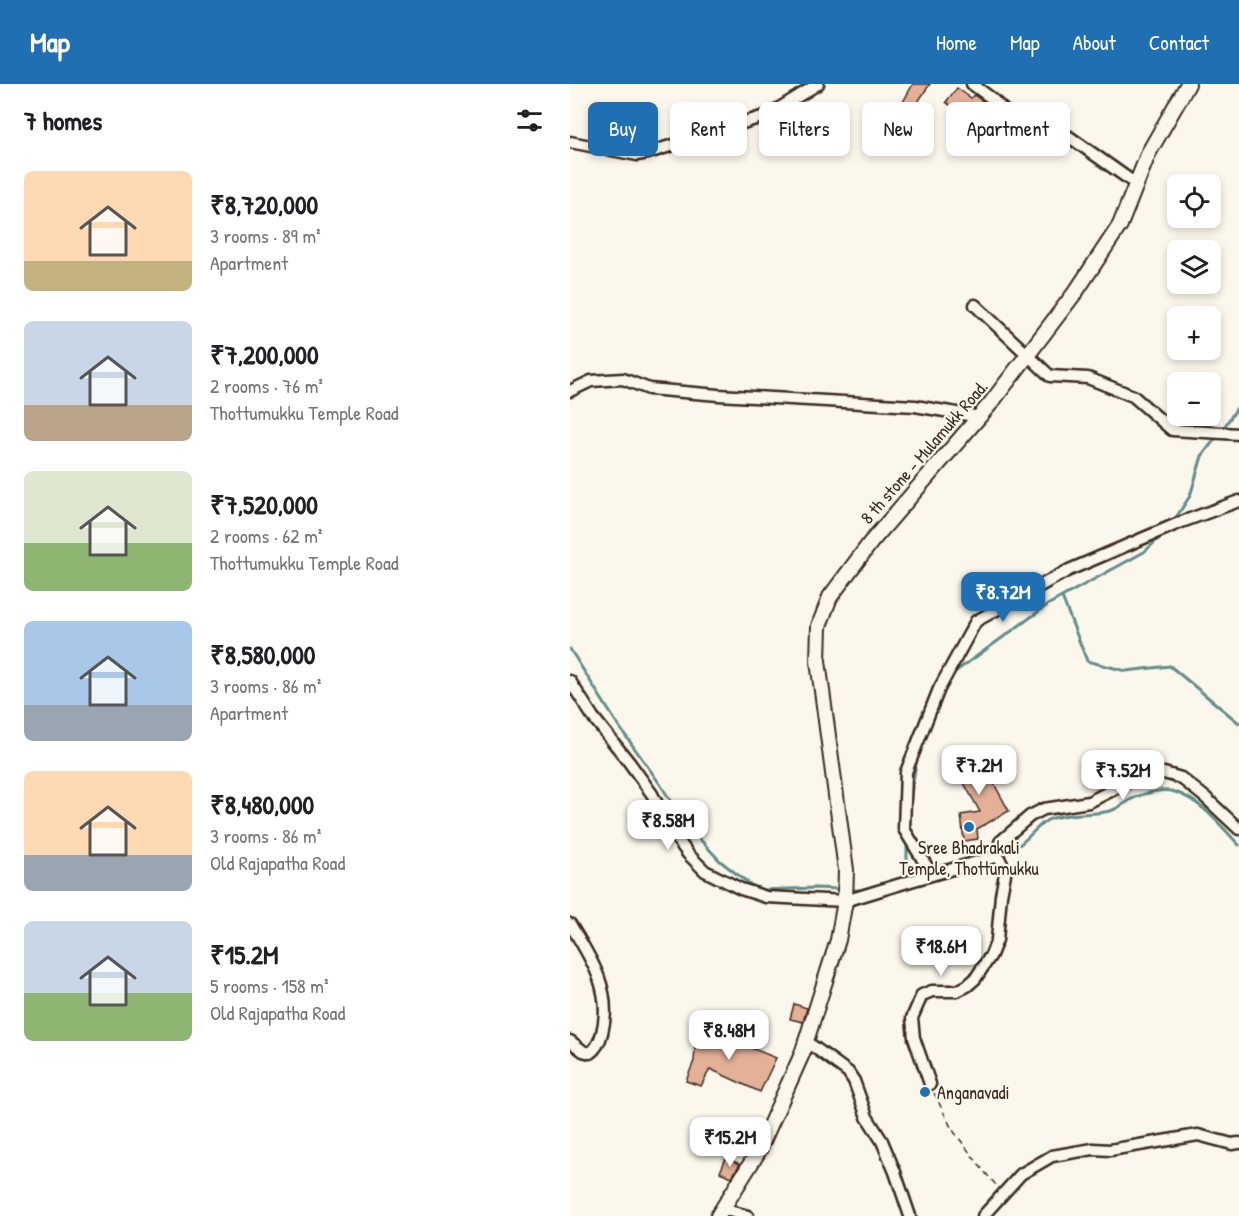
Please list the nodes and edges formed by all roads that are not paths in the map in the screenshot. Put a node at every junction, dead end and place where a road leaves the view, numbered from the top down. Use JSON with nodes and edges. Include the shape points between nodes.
{"nodes":[{"id":1,"x":818,"y":84,"type":"edge"},
{"id":2,"x":972,"y":84,"type":"edge"},
{"id":3,"x":1188,"y":84,"type":"edge"},
{"id":4,"x":570,"y":142,"type":"edge"},
{"id":5,"x":1136,"y":184,"type":"junction"},
{"id":6,"x":975,"y":305,"type":"dead end"},
{"id":7,"x":1029,"y":354,"type":"junction"},
{"id":8,"x":570,"y":391,"type":"edge"},
{"id":9,"x":980,"y":417,"type":"junction"},
{"id":10,"x":1239,"y":434,"type":"edge"},
{"id":11,"x":1239,"y":501,"type":"edge"},
{"id":12,"x":570,"y":681,"type":"edge"},
{"id":13,"x":1239,"y":829,"type":"edge"},
{"id":14,"x":998,"y":856,"type":"junction"},
{"id":15,"x":930,"y":871,"type":"junction"},
{"id":16,"x":845,"y":899,"type":"junction"},
{"id":17,"x":570,"y":924,"type":"edge"},
{"id":18,"x":570,"y":1041,"type":"edge"},
{"id":19,"x":807,"y":1042,"type":"junction"},
{"id":20,"x":930,"y":1084,"type":"road end"},
{"id":21,"x":1239,"y":1143,"type":"edge"},
{"id":22,"x":720,"y":1213,"type":"edge"},
{"id":23,"x":748,"y":1216,"type":"edge"},
{"id":24,"x":910,"y":1216,"type":"edge"},
{"id":25,"x":983,"y":1216,"type":"edge"}],
"edges":[{"from":1,"to":4,"type":"street","via":[[768,115],[648,153],[637,155]]},
{"from":2,"to":5,"type":"street","via":[[1020,126],[1068,136]]},
{"from":3,"to":5,"type":"main road","name":"8 th stone - Mulamukk Road.","via":[[1149,152]]},
{"from":5,"to":7,"type":"main road","name":"8 th stone - Mulamukk Road.","via":[[1120,225]]},
{"from":6,"to":7,"type":"street"},
{"from":7,"to":9,"type":"main road","name":"8 th stone - Mulamukk Road."},
{"from":7,"to":10,"type":"street","via":[[1050,376],[1088,378],[1133,396],[1172,430]]},
{"from":8,"to":9,"type":"street","via":[[591,381],[623,379],[649,389],[915,406]]},
{"from":9,"to":16,"type":"main road","name":"8 th stone - Mulamukk Road.","via":[[870,542],[830,597],[819,626],[818,661],[846,870]]},
{"from":11,"to":15,"type":"street","via":[[1069,570],[976,621],[939,688],[906,772],[904,829]]},
{"from":12,"to":16,"type":"street","via":[[652,794],[670,829],[705,871],[766,897]]},
{"from":13,"to":14,"type":"street","via":[[1181,778],[1150,774],[1089,802],[1044,809],[1030,816],[1000,842]]},
{"from":14,"to":15,"type":"street"},
{"from":14,"to":20,"type":"street","via":[[1005,874],[997,940],[991,955],[968,986],[957,992],[933,991],[922,995],[912,1018],[914,1038]]},
{"from":15,"to":16,"type":"street"},
{"from":16,"to":19,"type":"main road","name":"8 th stone - Mulamukk Road.","via":[[838,940]]},
{"from":17,"to":18,"type":"street","via":[[600,979],[605,1022],[600,1041],[590,1053]]},
{"from":19,"to":22,"type":"main road","name":"8 th stone - Mulamukk Road.","via":[[758,1152]]},
{"from":19,"to":24,"type":"street","via":[[848,1072],[854,1081],[867,1117],[891,1162]]},
{"from":21,"to":25,"type":"street","via":[[1198,1135],[1052,1156],[1021,1174]]},
{"from":22,"to":23,"type":"street"}]}
